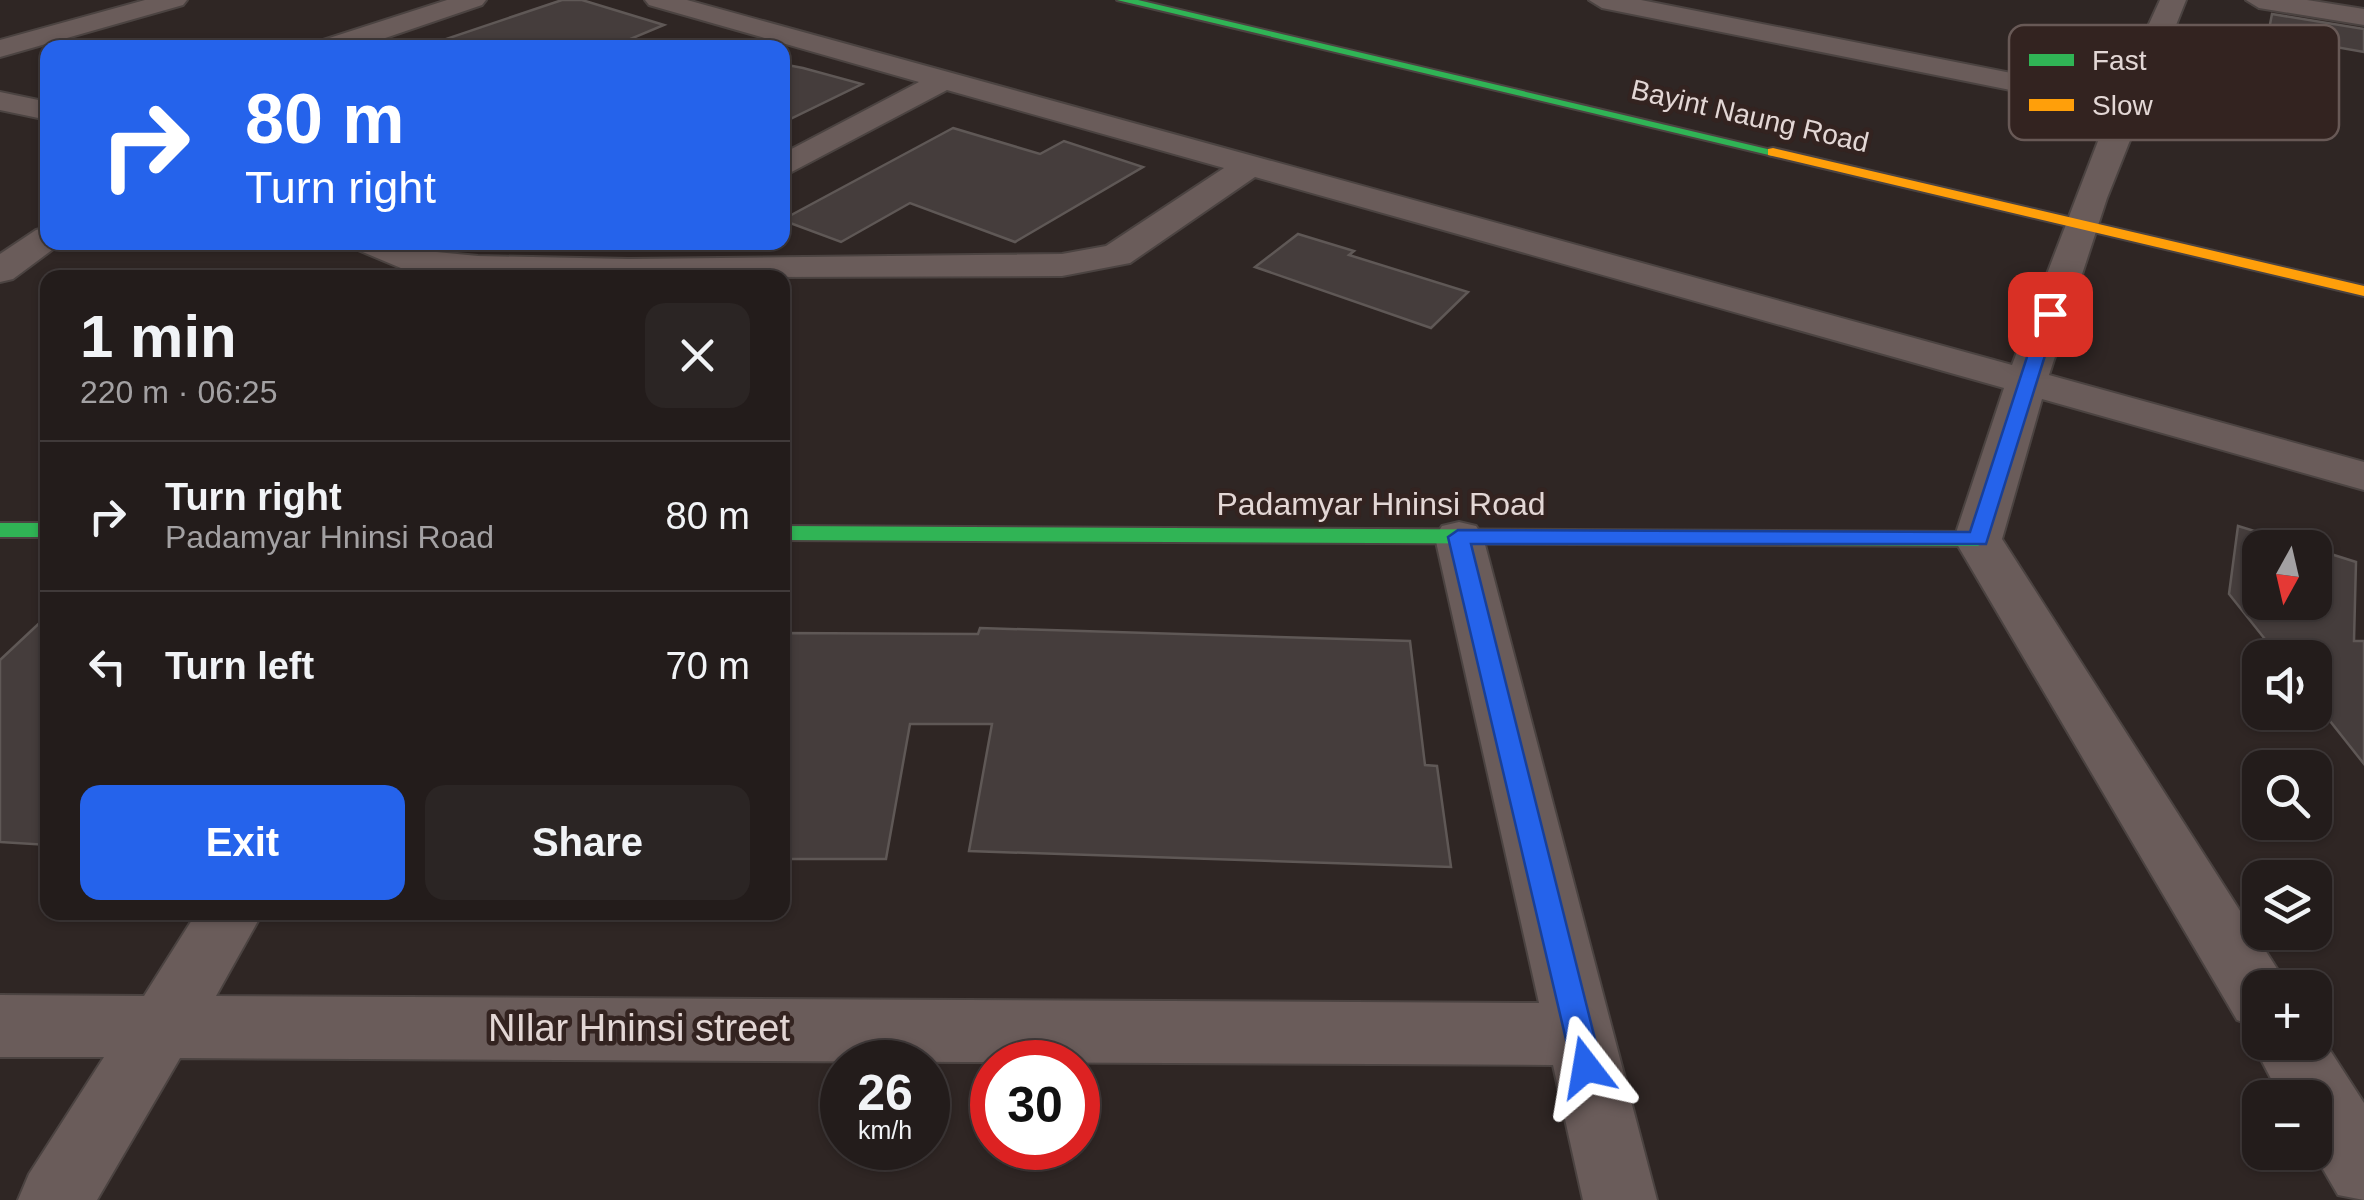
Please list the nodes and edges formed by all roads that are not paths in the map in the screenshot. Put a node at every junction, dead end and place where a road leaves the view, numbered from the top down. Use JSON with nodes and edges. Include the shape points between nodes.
{"nodes":[{"id":1,"x":174,"y":0,"type":"edge"},
{"id":2,"x":473,"y":0,"type":"edge"},
{"id":3,"x":658,"y":0,"type":"edge"},
{"id":4,"x":1122,"y":0,"type":"edge"},
{"id":5,"x":1226,"y":0,"type":"edge"},
{"id":6,"x":1602,"y":0,"type":"edge"},
{"id":7,"x":2173,"y":0,"type":"edge"},
{"id":8,"x":2259,"y":0,"type":"edge"},
{"id":9,"x":1193,"y":16,"type":"junction"},
{"id":10,"x":2364,"y":17,"type":"edge"},
{"id":11,"x":738,"y":23,"type":"junction"},
{"id":12,"x":2161,"y":25,"type":"edge"},
{"id":13,"x":351,"y":40,"type":"edge"},
{"id":14,"x":698,"y":40,"type":"edge"},
{"id":15,"x":0,"y":49,"type":"edge"},
{"id":16,"x":942,"y":81,"type":"junction"},
{"id":17,"x":2009,"y":81,"type":"edge"},
{"id":18,"x":0,"y":101,"type":"edge"},
{"id":19,"x":40,"y":110,"type":"edge"},
{"id":20,"x":2111,"y":140,"type":"edge"},
{"id":21,"x":790,"y":162,"type":"edge"},
{"id":22,"x":1250,"y":166,"type":"junction"},
{"id":23,"x":2086,"y":206,"type":"junction"},
{"id":24,"x":40,"y":243,"type":"edge"},
{"id":25,"x":387,"y":250,"type":"edge"},
{"id":26,"x":649,"y":250,"type":"edge"},
{"id":27,"x":542,"y":270,"type":"edge"},
{"id":28,"x":631,"y":270,"type":"edge"},
{"id":29,"x":0,"y":271,"type":"edge"},
{"id":30,"x":790,"y":271,"type":"edge"},
{"id":31,"x":2364,"y":291,"type":"edge"},
{"id":32,"x":2026,"y":381,"type":"junction"},
{"id":33,"x":2364,"y":476,"type":"edge"},
{"id":34,"x":0,"y":530,"type":"edge"},
{"id":35,"x":40,"y":530,"type":"edge"},
{"id":36,"x":790,"y":534,"type":"edge"},
{"id":37,"x":1458,"y":537,"type":"junction"},
{"id":38,"x":1978,"y":539,"type":"junction"},
{"id":39,"x":227,"y":920,"type":"edge"},
{"id":40,"x":2242,"y":971,"type":"edge"},
{"id":41,"x":0,"y":1026,"type":"edge"},
{"id":42,"x":162,"y":1026,"type":"junction"},
{"id":43,"x":1578,"y":1034,"type":"junction"},
{"id":44,"x":2297,"y":1060,"type":"edge"},
{"id":45,"x":2364,"y":1170,"type":"edge"},
{"id":46,"x":55,"y":1200,"type":"edge"},
{"id":47,"x":1620,"y":1200,"type":"edge"}],
"edges":[{"from":1,"to":15,"type":"street"},
{"from":2,"to":13,"type":"street"},
{"from":3,"to":11,"type":"street"},
{"from":4,"to":9,"type":"main road","name":"Bayint Naung Road"},
{"from":5,"to":9,"type":"main road"},
{"from":6,"to":17,"type":"street"},
{"from":7,"to":12,"type":"street"},
{"from":8,"to":10,"type":"street"},
{"from":9,"to":23,"type":"main road","name":"Bayint Naung Road"},
{"from":11,"to":14,"type":"street"},
{"from":11,"to":16,"type":"street"},
{"from":16,"to":21,"type":"street"},
{"from":16,"to":22,"type":"street"},
{"from":18,"to":19,"type":"street"},
{"from":20,"to":23,"type":"street"},
{"from":22,"to":30,"type":"street","via":[[1117,254],[1062,265]]},
{"from":22,"to":32,"type":"street"},
{"from":23,"to":31,"type":"main road","name":"Bayint Naung Road"},
{"from":23,"to":32,"type":"street"},
{"from":24,"to":29,"type":"street"},
{"from":25,"to":27,"type":"street","via":[[408,260]]},
{"from":26,"to":28,"type":"street"},
{"from":32,"to":33,"type":"street"},
{"from":32,"to":38,"type":"street"},
{"from":34,"to":35,"type":"main road"},
{"from":36,"to":37,"type":"main road","name":"Padamyar Hninsi Road"},
{"from":37,"to":38,"type":"main road","name":"Padamyar Hninsi Road"},
{"from":37,"to":43,"type":"street"},
{"from":38,"to":40,"type":"street"},
{"from":39,"to":42,"type":"street"},
{"from":41,"to":42,"type":"street","name":"NIlar Hninsi street"},
{"from":42,"to":43,"type":"street","name":"NIlar Hninsi street"},
{"from":42,"to":46,"type":"street"},
{"from":43,"to":47,"type":"street"},
{"from":44,"to":45,"type":"street"}]}
